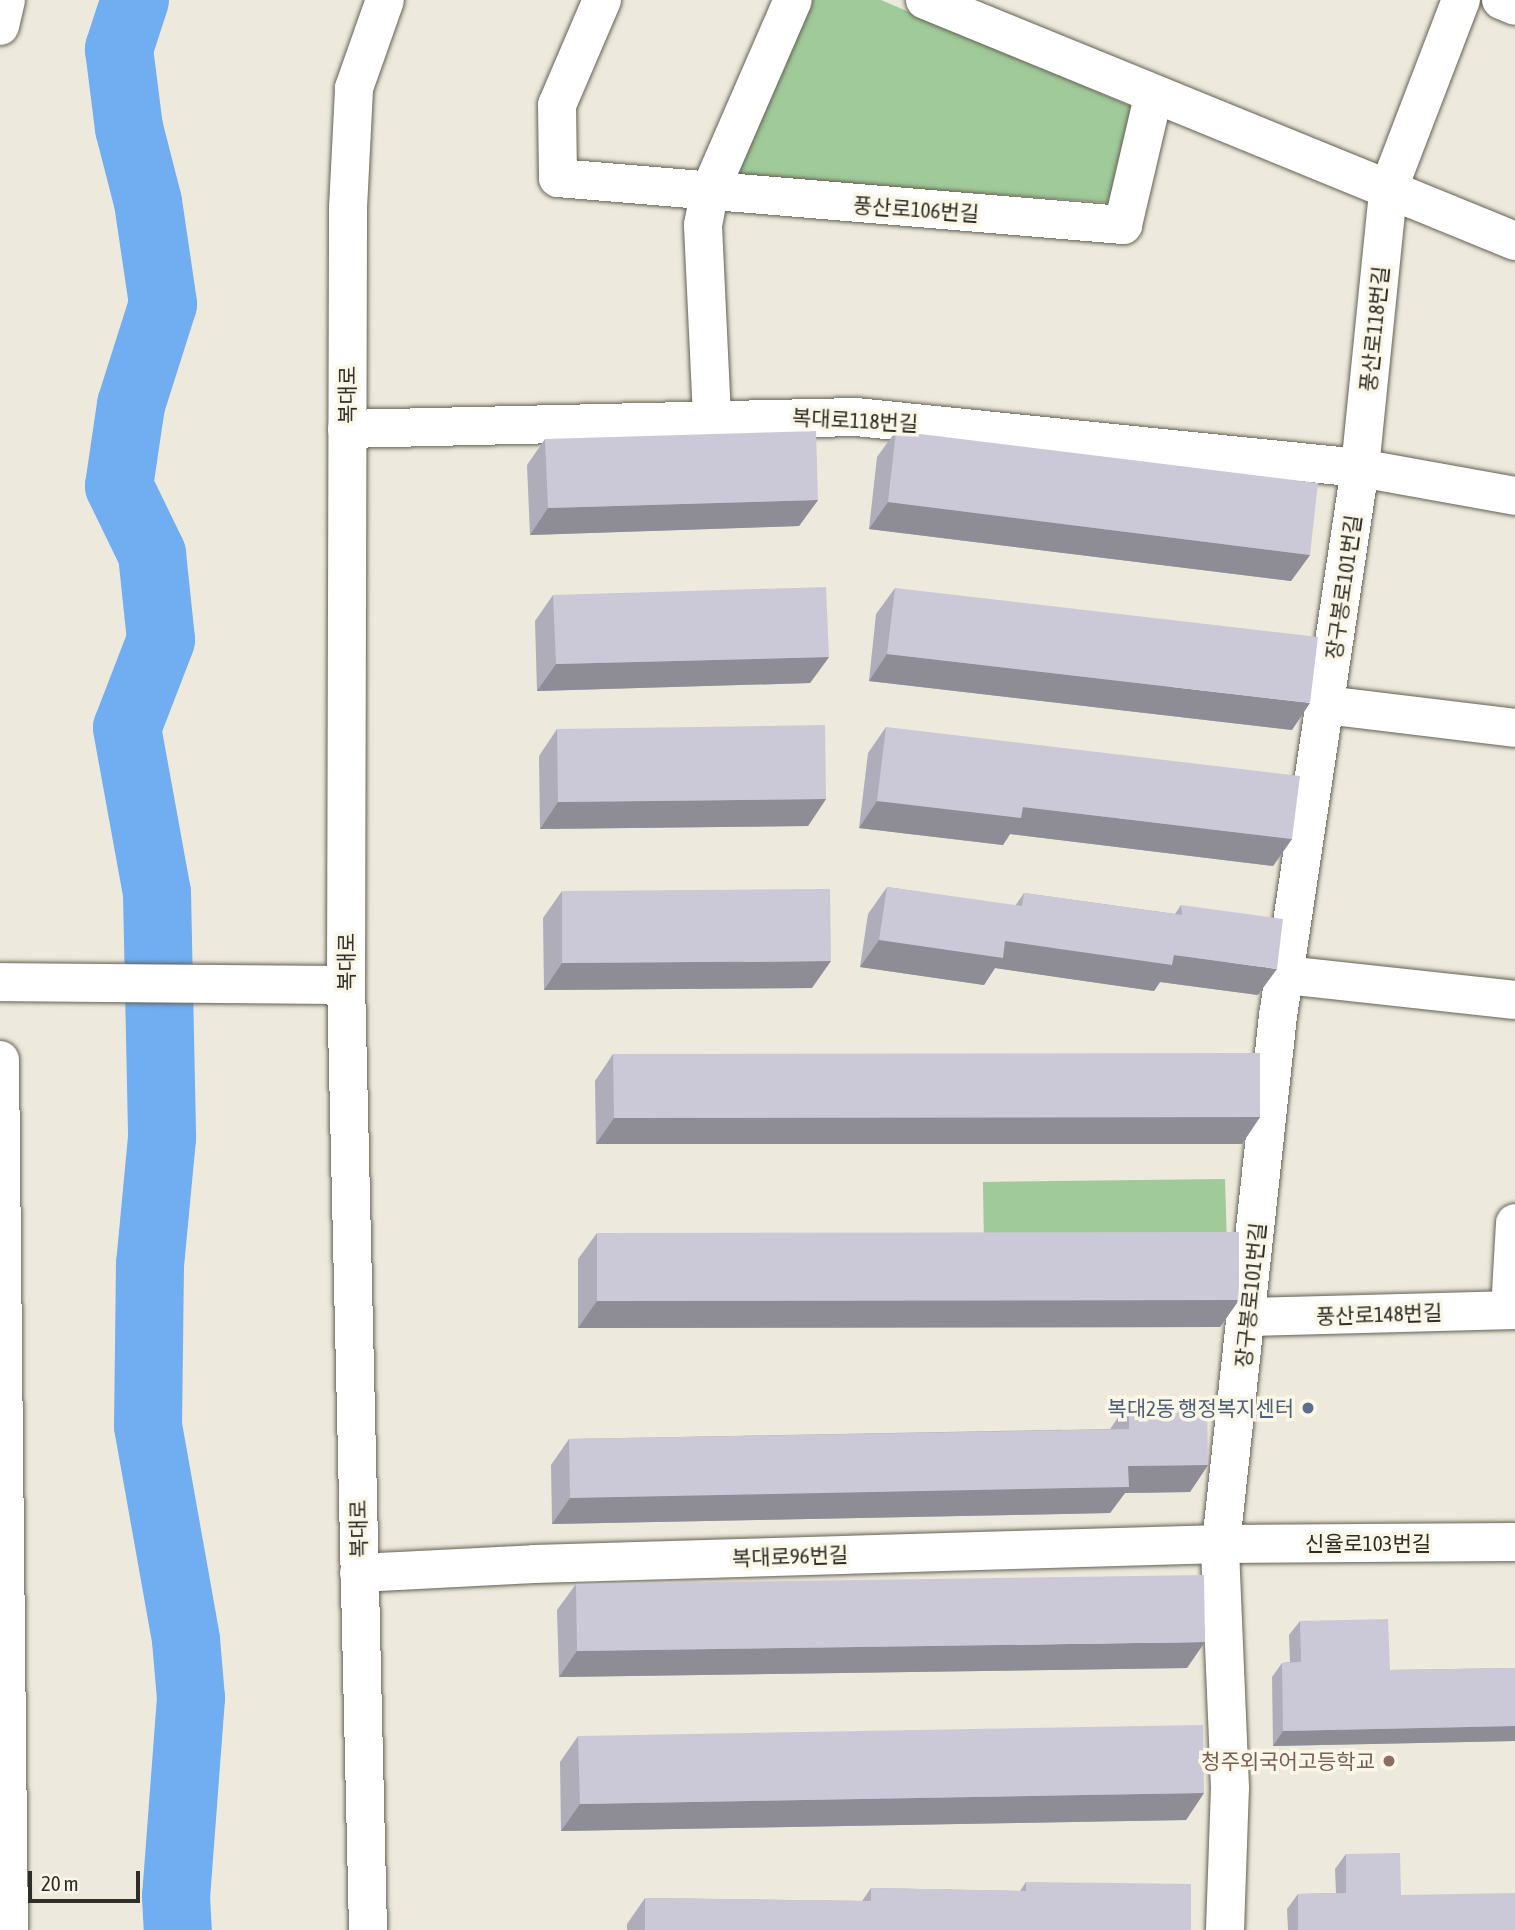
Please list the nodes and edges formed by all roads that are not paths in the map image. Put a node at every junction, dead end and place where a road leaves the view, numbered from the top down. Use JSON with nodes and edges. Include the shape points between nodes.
{"nodes":[{"id":1,"x":6,"y":0,"type":"edge"},
{"id":2,"x":385,"y":0,"type":"edge"},
{"id":3,"x":602,"y":0,"type":"edge"},
{"id":4,"x":793,"y":0,"type":"edge"},
{"id":5,"x":925,"y":0,"type":"edge"},
{"id":6,"x":1461,"y":0,"type":"edge"},
{"id":7,"x":1501,"y":0,"type":"edge"},
{"id":8,"x":1515,"y":6,"type":"edge"},
{"id":9,"x":0,"y":26,"type":"edge"},
{"id":10,"x":1153,"y":97,"type":"junction"},
{"id":11,"x":1388,"y":190,"type":"junction"},
{"id":12,"x":709,"y":193,"type":"junction"},
{"id":13,"x":1515,"y":241,"type":"edge"},
{"id":14,"x":712,"y":417,"type":"junction"},
{"id":15,"x":347,"y":429,"type":"junction"},
{"id":16,"x":1360,"y":468,"type":"junction"},
{"id":17,"x":1515,"y":496,"type":"edge"},
{"id":18,"x":1325,"y":705,"type":"junction"},
{"id":19,"x":1515,"y":728,"type":"edge"},
{"id":20,"x":1285,"y":975,"type":"junction"},
{"id":21,"x":12,"y":982,"type":"edge"},
{"id":22,"x":346,"y":985,"type":"junction"},
{"id":23,"x":1515,"y":1000,"type":"edge"},
{"id":24,"x":0,"y":1060,"type":"edge"},
{"id":25,"x":1515,"y":1223,"type":"edge"},
{"id":26,"x":1512,"y":1310,"type":"edge"},
{"id":27,"x":1249,"y":1317,"type":"junction"},
{"id":28,"x":1515,"y":1542,"type":"edge"},
{"id":29,"x":1222,"y":1544,"type":"junction"},
{"id":30,"x":359,"y":1573,"type":"junction"},
{"id":31,"x":2,"y":1704,"type":"edge"},
{"id":32,"x":9,"y":1930,"type":"edge"},
{"id":33,"x":368,"y":1930,"type":"edge"},
{"id":34,"x":1226,"y":1930,"type":"edge"}],
"edges":[{"from":1,"to":9,"type":"street"},
{"from":2,"to":15,"type":"street","name":"복대로","via":[[354,88]]},
{"from":3,"to":12,"type":"street","name":"풍산로106번길","via":[[558,105],[558,178]]},
{"from":4,"to":12,"type":"street"},
{"from":5,"to":10,"type":"street"},
{"from":6,"to":11,"type":"street","name":"풍산로118번길"},
{"from":7,"to":8,"type":"street"},
{"from":10,"to":11,"type":"street"},
{"from":10,"to":12,"type":"street","name":"풍산로106번길","via":[[1123,225]]},
{"from":11,"to":13,"type":"street"},
{"from":11,"to":16,"type":"street","name":"풍산로118번길"},
{"from":12,"to":14,"type":"street","via":[[703,225]]},
{"from":14,"to":15,"type":"street","name":"복대로118번길"},
{"from":14,"to":16,"type":"street","name":"복대로118번길","via":[[856,417]]},
{"from":15,"to":22,"type":"street","name":"복대로"},
{"from":16,"to":17,"type":"street","name":"복대로118번길"},
{"from":16,"to":18,"type":"street","name":"장구봉로101번길"},
{"from":18,"to":19,"type":"street"},
{"from":18,"to":20,"type":"street","name":"장구봉로101번길"},
{"from":20,"to":23,"type":"street"},
{"from":20,"to":27,"type":"street","name":"장구봉로101번길"},
{"from":21,"to":22,"type":"street"},
{"from":22,"to":30,"type":"street","name":"복대로"},
{"from":24,"to":31,"type":"street"},
{"from":25,"to":26,"type":"street","name":"풍산로148번길"},
{"from":26,"to":27,"type":"street","name":"풍산로148번길"},
{"from":27,"to":29,"type":"street","name":"장구봉로101번길"},
{"from":28,"to":29,"type":"street","name":"신율로103번길"},
{"from":29,"to":30,"type":"street","name":"복대로96번길","via":[[547,1563]]},
{"from":29,"to":34,"type":"street","name":"장구봉로101번길","via":[[1230,1788]]},
{"from":30,"to":33,"type":"street","name":"복대로"},
{"from":31,"to":32,"type":"street"}]}
